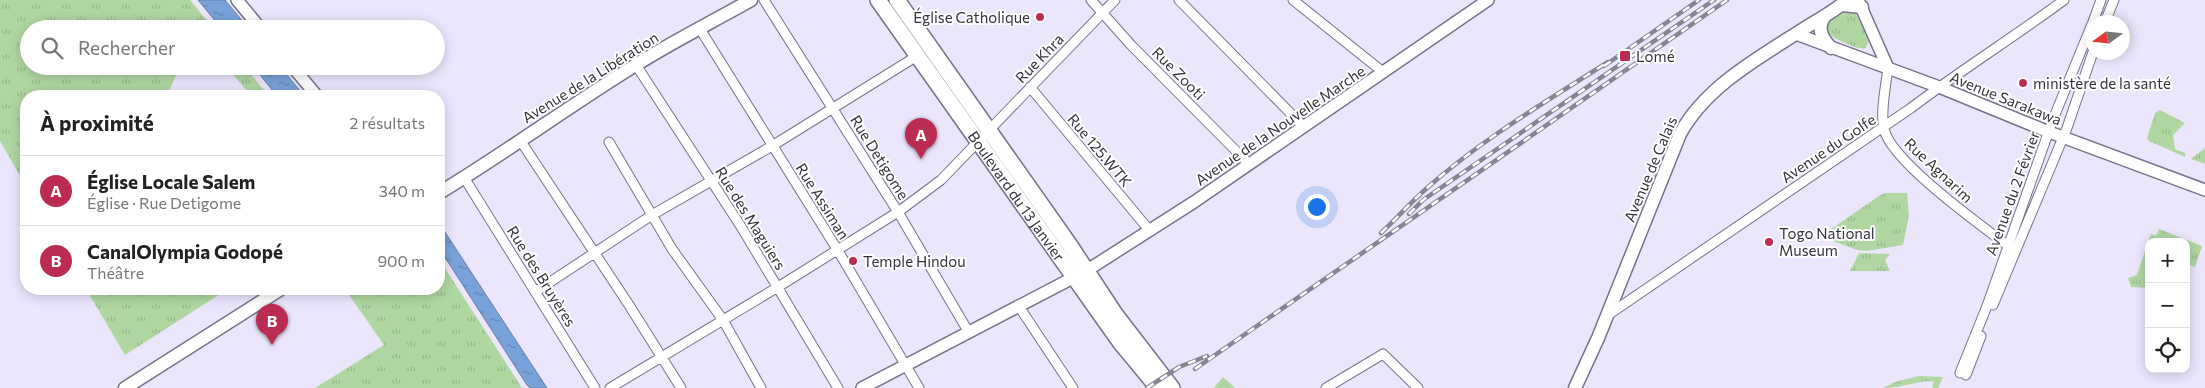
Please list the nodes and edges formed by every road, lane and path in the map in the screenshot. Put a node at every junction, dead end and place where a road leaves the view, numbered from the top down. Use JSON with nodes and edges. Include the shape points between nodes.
{"nodes":[{"id":1,"x":236,"y":0,"type":"edge"},
{"id":2,"x":751,"y":0,"type":"edge"},
{"id":3,"x":764,"y":0,"type":"edge"},
{"id":4,"x":878,"y":0,"type":"edge"},
{"id":5,"x":897,"y":0,"type":"edge"},
{"id":6,"x":1091,"y":0,"type":"edge"},
{"id":7,"x":1115,"y":0,"type":"edge"},
{"id":8,"x":1180,"y":0,"type":"edge"},
{"id":9,"x":1293,"y":0,"type":"edge"},
{"id":10,"x":1488,"y":0,"type":"edge"},
{"id":11,"x":2064,"y":0,"type":"edge"},
{"id":12,"x":2101,"y":0,"type":"edge"},
{"id":13,"x":2114,"y":0,"type":"edge"},
{"id":14,"x":1844,"y":2,"type":"edge"},
{"id":15,"x":1860,"y":4,"type":"edge"},
{"id":16,"x":1102,"y":13,"type":"junction"},
{"id":17,"x":2096,"y":15,"type":"edge"},
{"id":18,"x":2108,"y":15,"type":"edge"},
{"id":19,"x":1825,"y":16,"type":"junction"},
{"id":20,"x":253,"y":20,"type":"edge"},
{"id":21,"x":700,"y":29,"type":"junction"},
{"id":22,"x":1796,"y":34,"type":"junction"},
{"id":23,"x":1876,"y":40,"type":"junction"},
{"id":24,"x":2085,"y":45,"type":"edge"},
{"id":25,"x":1831,"y":48,"type":"junction"},
{"id":26,"x":2082,"y":53,"type":"junction"},
{"id":27,"x":2085,"y":53,"type":"edge"},
{"id":28,"x":917,"y":56,"type":"junction"},
{"id":29,"x":1857,"y":57,"type":"junction"},
{"id":30,"x":2090,"y":60,"type":"edge"},
{"id":31,"x":636,"y":65,"type":"junction"},
{"id":32,"x":1888,"y":68,"type":"junction"},
{"id":33,"x":1383,"y":72,"type":"junction"},
{"id":34,"x":300,"y":75,"type":"edge"},
{"id":35,"x":1939,"y":87,"type":"junction"},
{"id":36,"x":1030,"y":88,"type":"junction"},
{"id":37,"x":312,"y":90,"type":"edge"},
{"id":38,"x":833,"y":108,"type":"junction"},
{"id":39,"x":2059,"y":108,"type":"junction"},
{"id":40,"x":2071,"y":112,"type":"junction"},
{"id":41,"x":1304,"y":127,"type":"junction"},
{"id":42,"x":1883,"y":127,"type":"junction"},
{"id":43,"x":2049,"y":132,"type":"junction"},
{"id":44,"x":983,"y":135,"type":"junction"},
{"id":45,"x":2063,"y":137,"type":"junction"},
{"id":46,"x":520,"y":140,"type":"junction"},
{"id":47,"x":609,"y":142,"type":"dead end"},
{"id":48,"x":772,"y":146,"type":"junction"},
{"id":49,"x":1249,"y":164,"type":"junction"},
{"id":50,"x":465,"y":179,"type":"junction"},
{"id":51,"x":711,"y":180,"type":"junction"},
{"id":52,"x":445,"y":186,"type":"edge"},
{"id":53,"x":2205,"y":190,"type":"edge"},
{"id":54,"x":898,"y":212,"type":"junction"},
{"id":55,"x":652,"y":215,"type":"junction"},
{"id":56,"x":1150,"y":230,"type":"junction"},
{"id":57,"x":2007,"y":245,"type":"junction"},
{"id":58,"x":837,"y":249,"type":"junction"},
{"id":59,"x":595,"y":253,"type":"junction"},
{"id":60,"x":1080,"y":274,"type":"junction"},
{"id":61,"x":778,"y":287,"type":"junction"},
{"id":62,"x":535,"y":292,"type":"junction"},
{"id":63,"x":272,"y":295,"type":"edge"},
{"id":64,"x":1018,"y":305,"type":"junction"},
{"id":65,"x":1606,"y":316,"type":"junction"},
{"id":66,"x":723,"y":320,"type":"junction"},
{"id":67,"x":968,"y":331,"type":"junction"},
{"id":68,"x":661,"y":357,"type":"junction"},
{"id":69,"x":904,"y":365,"type":"junction"},
{"id":70,"x":140,"y":384,"type":"edge"},
{"id":71,"x":124,"y":388,"type":"edge"},
{"id":72,"x":595,"y":388,"type":"edge"},
{"id":73,"x":610,"y":388,"type":"edge"},
{"id":74,"x":681,"y":388,"type":"edge"},
{"id":75,"x":761,"y":388,"type":"edge"},
{"id":76,"x":838,"y":388,"type":"edge"},
{"id":77,"x":862,"y":388,"type":"edge"},
{"id":78,"x":920,"y":388,"type":"edge"},
{"id":79,"x":1072,"y":388,"type":"edge"},
{"id":80,"x":1158,"y":388,"type":"edge"},
{"id":81,"x":1172,"y":388,"type":"edge"},
{"id":82,"x":1326,"y":388,"type":"edge"},
{"id":83,"x":1418,"y":388,"type":"edge"},
{"id":84,"x":1575,"y":388,"type":"edge"}],
"edges":[{"from":1,"to":20,"type":"street"},
{"from":2,"to":21,"type":"main road","name":"Avenue de la Libération"},
{"from":3,"to":38,"type":"street","name":"Rue Detigome"},
{"from":4,"to":28,"type":"highway","name":"Boulevard du 13 Janvier"},
{"from":5,"to":44,"type":"highway","name":"Boulevard du 13 Janvier"},
{"from":6,"to":16,"type":"street","name":"Rue Zooti"},
{"from":7,"to":16,"type":"street","name":"Rue Khra"},
{"from":8,"to":41,"type":"street"},
{"from":9,"to":33,"type":"street"},
{"from":10,"to":33,"type":"street","name":"Avenue de la Nouvelle Marche"},
{"from":11,"to":35,"type":"street","name":"Avenue du Golfe"},
{"from":12,"to":17,"type":"street","name":"Avenue du 2 Février"},
{"from":13,"to":18,"type":"street"},
{"from":14,"to":15,"type":"main road"},
{"from":14,"to":19,"type":"main road","name":"Avenue de Calais"},
{"from":15,"to":23,"type":"street"},
{"from":16,"to":36,"type":"street","name":"Rue Khra"},
{"from":16,"to":49,"type":"street","name":"Rue Zooti"},
{"from":19,"to":22,"type":"main road","name":"Avenue de Calais"},
{"from":19,"to":25,"type":"main road","via":[[1820,22],[1820,30]]},
{"from":21,"to":31,"type":"main road","name":"Avenue de la Libération"},
{"from":21,"to":48,"type":"street","name":"Rue Assiman"},
{"from":22,"to":25,"type":"street","name":"Avenue Sarakawa"},
{"from":22,"to":65,"type":"main road","name":"Avenue de Calais","via":[[1735,75],[1690,116]]},
{"from":23,"to":29,"type":"street","via":[[1872,48]]},
{"from":23,"to":32,"type":"street"},
{"from":24,"to":26,"type":"street","name":"Avenue du 2 Février"},
{"from":25,"to":29,"type":"street","name":"Avenue Sarakawa"},
{"from":26,"to":27,"type":"street"},
{"from":26,"to":39,"type":"street","name":"Avenue du 2 Février"},
{"from":28,"to":38,"type":"street"},
{"from":28,"to":44,"type":"highway","name":"Boulevard du 13 Janvier"},
{"from":29,"to":32,"type":"street","name":"Avenue Sarakawa"},
{"from":30,"to":40,"type":"street","name":"Avenue du 2 Février"},
{"from":31,"to":46,"type":"main road","name":"Avenue de la Libération"},
{"from":31,"to":51,"type":"street","name":"Rue des Maguiers"},
{"from":32,"to":35,"type":"street","name":"Avenue Sarakawa"},
{"from":32,"to":42,"type":"street"},
{"from":33,"to":41,"type":"street","name":"Avenue de la Nouvelle Marche"},
{"from":34,"to":37,"type":"street"},
{"from":35,"to":42,"type":"street","name":"Avenue du Golfe"},
{"from":35,"to":43,"type":"street","name":"Avenue Sarakawa"},
{"from":36,"to":44,"type":"street","name":"Rue Khra"},
{"from":36,"to":56,"type":"street","name":"Rue 125.WTK"},
{"from":38,"to":48,"type":"street"},
{"from":38,"to":54,"type":"street","name":"Rue Detigome"},
{"from":39,"to":40,"type":"street"},
{"from":39,"to":43,"type":"street","name":"Avenue du 2 Février"},
{"from":40,"to":45,"type":"street","name":"Avenue du 2 Février"},
{"from":41,"to":49,"type":"street","name":"Avenue de la Nouvelle Marche"},
{"from":42,"to":57,"type":"street","name":"Rue Agnarim","via":[[1891,145],[1925,179]]},
{"from":42,"to":65,"type":"street","name":"Avenue du Golfe"},
{"from":43,"to":45,"type":"street","name":"Avenue Sarakawa"},
{"from":43,"to":57,"type":"street","name":"Avenue du 2 Février"},
{"from":44,"to":54,"type":"street","name":"Rue Khra","via":[[940,180]]},
{"from":44,"to":60,"type":"highway","name":"Boulevard du 13 Janvier"},
{"from":45,"to":53,"type":"street","name":"Avenue Sarakawa"},
{"from":45,"to":57,"type":"street","name":"Avenue du 2 Février","via":[[1963,374]]},
{"from":46,"to":50,"type":"main road","name":"Avenue de la Libération"},
{"from":46,"to":59,"type":"street"},
{"from":47,"to":55,"type":"street"},
{"from":48,"to":51,"type":"street"},
{"from":48,"to":58,"type":"street","name":"Rue Assiman"},
{"from":49,"to":56,"type":"street","name":"Avenue de la Nouvelle Marche"},
{"from":50,"to":52,"type":"main road","name":"Avenue de la Libération"},
{"from":50,"to":62,"type":"street","name":"Rue des Bruyères"},
{"from":51,"to":55,"type":"street"},
{"from":51,"to":61,"type":"street","name":"Rue des Maguiers"},
{"from":54,"to":58,"type":"street","name":"Rue Khra"},
{"from":54,"to":67,"type":"street","name":"Rue Detigome"},
{"from":55,"to":59,"type":"street"},
{"from":55,"to":66,"type":"street"},
{"from":56,"to":60,"type":"street","name":"Avenue de la Nouvelle Marche"},
{"from":58,"to":61,"type":"street","name":"Rue Khra"},
{"from":58,"to":69,"type":"street","name":"Rue Assiman"},
{"from":59,"to":62,"type":"street"},
{"from":59,"to":68,"type":"street"},
{"from":60,"to":64,"type":"street","name":"Avenue de la Nouvelle Marche"},
{"from":60,"to":80,"type":"highway","name":"Boulevard du 13 Janvier","via":[[1136,363]]},
{"from":60,"to":81,"type":"highway","name":"Boulevard du 13 Janvier"},
{"from":61,"to":66,"type":"street","name":"Rue Khra"},
{"from":61,"to":76,"type":"street","name":"Rue des Maguiers"},
{"from":62,"to":72,"type":"street","name":"Rue des Bruyères"},
{"from":63,"to":70,"type":"main road"},
{"from":64,"to":67,"type":"street","name":"Avenue de la Nouvelle Marche"},
{"from":64,"to":79,"type":"street"},
{"from":65,"to":84,"type":"main road","name":"Avenue de Calais"},
{"from":66,"to":68,"type":"street","name":"Rue Khra"},
{"from":66,"to":75,"type":"street"},
{"from":67,"to":69,"type":"street","name":"Avenue de la Nouvelle Marche"},
{"from":68,"to":73,"type":"street","name":"Rue Khra"},
{"from":68,"to":74,"type":"street"},
{"from":69,"to":77,"type":"street","name":"Avenue de la Nouvelle Marche"},
{"from":69,"to":78,"type":"street","name":"Rue Assiman"},
{"from":70,"to":71,"type":"main road"},
{"from":82,"to":83,"type":"street","via":[[1383,354]]}]}
